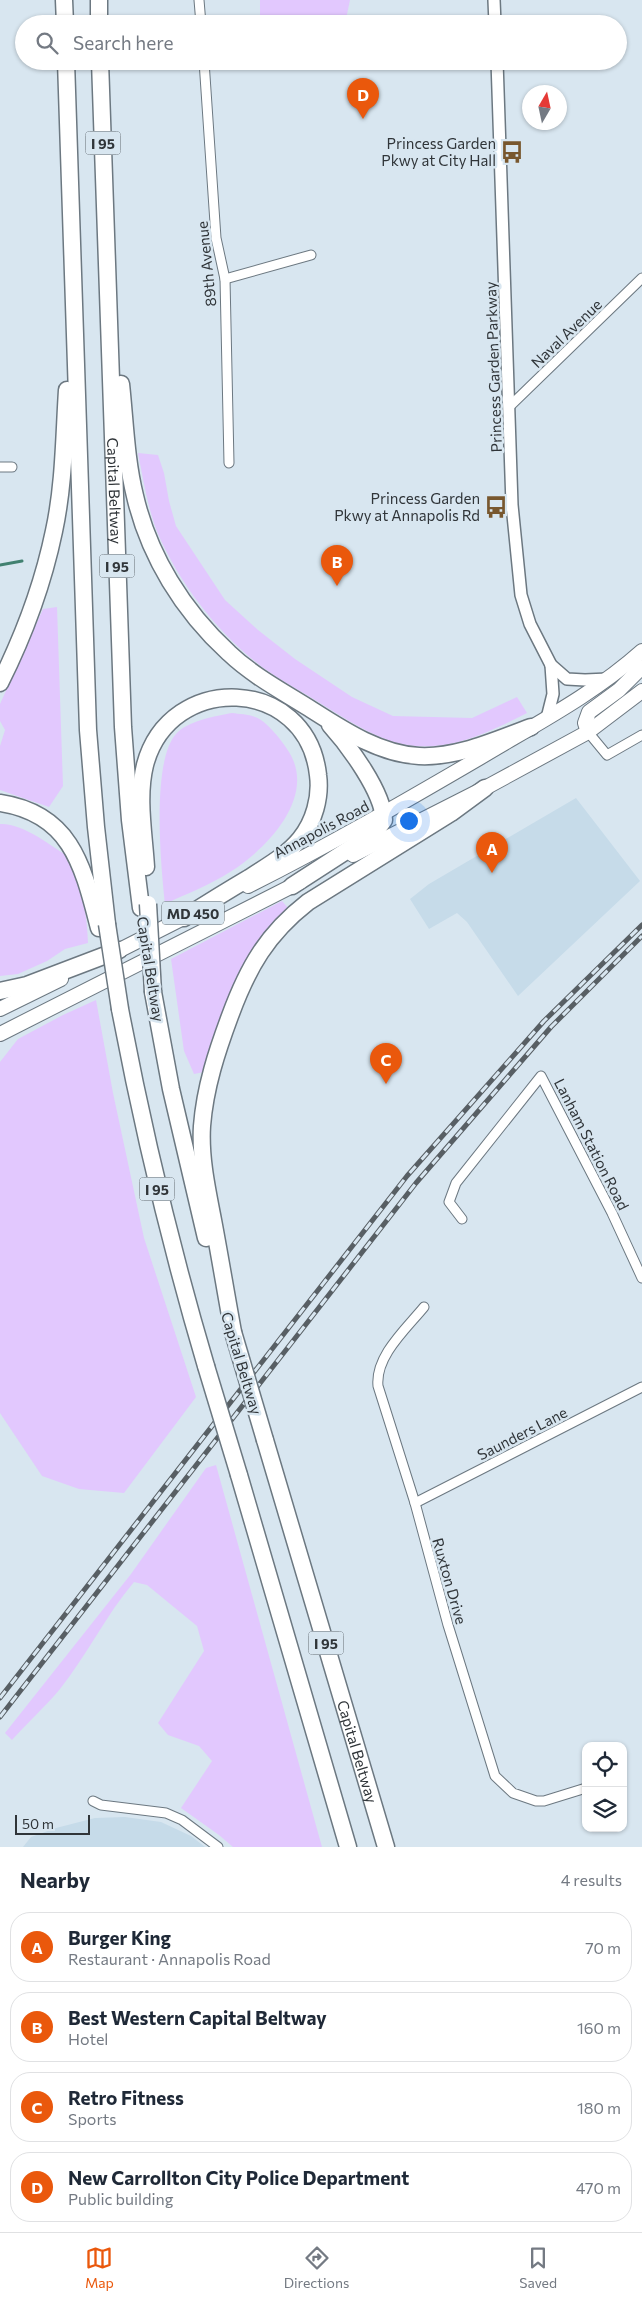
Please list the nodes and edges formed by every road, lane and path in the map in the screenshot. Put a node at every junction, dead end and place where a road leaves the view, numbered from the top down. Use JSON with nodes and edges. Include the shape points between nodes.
{"nodes":[{"id":1,"x":64,"y":0,"type":"edge"},
{"id":2,"x":98,"y":0,"type":"edge"},
{"id":3,"x":199,"y":0,"type":"edge"},
{"id":4,"x":494,"y":0,"type":"edge"},
{"id":5,"x":65,"y":15,"type":"edge"},
{"id":6,"x":99,"y":15,"type":"edge"},
{"id":7,"x":200,"y":15,"type":"edge"},
{"id":8,"x":495,"y":15,"type":"edge"},
{"id":9,"x":66,"y":70,"type":"edge"},
{"id":10,"x":100,"y":70,"type":"edge"},
{"id":11,"x":205,"y":70,"type":"edge"},
{"id":12,"x":497,"y":70,"type":"edge"},
{"id":13,"x":106,"y":224,"type":"junction"},
{"id":14,"x":312,"y":255,"type":"dead end"},
{"id":15,"x":642,"y":278,"type":"edge"},
{"id":16,"x":225,"y":279,"type":"junction"},
{"id":17,"x":74,"y":303,"type":"junction"},
{"id":18,"x":509,"y":407,"type":"junction"},
{"id":19,"x":229,"y":463,"type":"dead end"},
{"id":20,"x":0,"y":467,"type":"edge"},
{"id":21,"x":12,"y":467,"type":"dead end"},
{"id":22,"x":642,"y":651,"type":"edge"},
{"id":23,"x":551,"y":665,"type":"junction"},
{"id":24,"x":642,"y":667,"type":"edge"},
{"id":25,"x":608,"y":679,"type":"junction"},
{"id":26,"x":0,"y":683,"type":"edge"},
{"id":27,"x":642,"y":691,"type":"edge"},
{"id":28,"x":321,"y":716,"type":"junction"},
{"id":29,"x":547,"y":718,"type":"junction"},
{"id":30,"x":531,"y":727,"type":"junction"},
{"id":31,"x":588,"y":732,"type":"junction"},
{"id":32,"x":642,"y":735,"type":"edge"},
{"id":33,"x":485,"y":788,"type":"junction"},
{"id":34,"x":0,"y":803,"type":"edge"},
{"id":35,"x":384,"y":814,"type":"junction"},
{"id":36,"x":292,"y":886,"type":"junction"},
{"id":37,"x":145,"y":906,"type":"junction"},
{"id":38,"x":184,"y":918,"type":"junction"},
{"id":39,"x":103,"y":926,"type":"junction"},
{"id":40,"x":119,"y":950,"type":"junction"},
{"id":41,"x":0,"y":991,"type":"edge"},
{"id":42,"x":0,"y":1009,"type":"edge"},
{"id":43,"x":0,"y":1034,"type":"edge"},
{"id":44,"x":462,"y":1219,"type":"dead end"},
{"id":45,"x":642,"y":1278,"type":"edge"},
{"id":46,"x":424,"y":1307,"type":"dead end"},
{"id":47,"x":233,"y":1332,"type":"junction"},
{"id":48,"x":642,"y":1387,"type":"edge"},
{"id":49,"x":415,"y":1503,"type":"junction"},
{"id":50,"x":582,"y":1789,"type":"edge"},
{"id":51,"x":93,"y":1801,"type":"dead end"},
{"id":52,"x":218,"y":1847,"type":"edge"},
{"id":53,"x":348,"y":1847,"type":"edge"},
{"id":54,"x":386,"y":1847,"type":"edge"}],
"edges":[{"from":1,"to":5,"type":"highway"},
{"from":2,"to":6,"type":"highway"},
{"from":3,"to":7,"type":"street"},
{"from":4,"to":8,"type":"street"},
{"from":9,"to":17,"type":"highway","number":"I 95"},
{"from":10,"to":13,"type":"highway","name":"Capital Beltway","number":"I 95"},
{"from":11,"to":16,"type":"street","name":"89th Avenue","via":[[216,238]]},
{"from":12,"to":18,"type":"street","name":"Princess Garden Parkway"},
{"from":13,"to":28,"type":"highway","via":[[129,465],[134,496],[154,551],[188,609],[229,653]]},
{"from":13,"to":37,"type":"highway","name":"Capital Beltway","number":"I 95","via":[[123,727],[130,820]]},
{"from":14,"to":16,"type":"street"},
{"from":15,"to":18,"type":"street","name":"Naval Avenue"},
{"from":16,"to":19,"type":"street","name":"89th Avenue"},
{"from":17,"to":26,"type":"highway","via":[[62,469],[54,531],[32,611]]},
{"from":17,"to":39,"type":"highway","number":"I 95","via":[[88,730]]},
{"from":18,"to":23,"type":"street","name":"Princess Garden Parkway","via":[[516,565],[530,624]]},
{"from":20,"to":21,"type":"street"},
{"from":22,"to":25,"type":"main road","name":"Annapolis Road","number":"MD 450"},
{"from":23,"to":25,"type":"street","name":"Princess Garden Parkway","via":[[567,678]]},
{"from":23,"to":29,"type":"street","name":"Princess Garden Parkway","via":[[553,694]]},
{"from":24,"to":31,"type":"main road","via":[[590,712],[585,723]]},
{"from":25,"to":29,"type":"main road","name":"Annapolis Road","number":"MD 450"},
{"from":27,"to":31,"type":"main road","number":"MD 450"},
{"from":28,"to":30,"type":"highway","via":[[385,750],[420,756],[459,752]]},
{"from":28,"to":35,"type":"highway","via":[[361,765]]},
{"from":29,"to":30,"type":"main road","name":"Annapolis Road","number":"MD 450"},
{"from":30,"to":35,"type":"main road","name":"Annapolis Road","number":"MD 450"},
{"from":31,"to":32,"type":"street","via":[[607,755]]},
{"from":31,"to":33,"type":"main road","number":"MD 450"},
{"from":33,"to":36,"type":"main road","number":"MD 450"},
{"from":33,"to":47,"type":"highway","via":[[451,813],[308,902],[272,934],[248,971],[217,1052],[202,1126],[204,1173]]},
{"from":34,"to":39,"type":"highway","via":[[34,812],[67,839],[79,860]]},
{"from":35,"to":36,"type":"highway","via":[[381,826],[374,833]]},
{"from":35,"to":38,"type":"main road","name":"Annapolis Road","number":"MD 450"},
{"from":36,"to":43,"type":"main road","number":"MD 450"},
{"from":37,"to":38,"type":"highway","via":[[142,793],[146,764],[160,735],[171,722],[200,702],[236,697],[268,703],[296,723],[313,750],[319,784],[313,818],[287,853]]},
{"from":37,"to":47,"type":"highway","name":"Capital Beltway","number":"I 95","bridge":true,"via":[[153,992],[171,1089],[189,1170]]},
{"from":38,"to":40,"type":"main road","name":"Annapolis Road","number":"MD 450"},
{"from":39,"to":53,"type":"highway","number":"I 95","bridge":true,"via":[[157,1187],[206,1366]]},
{"from":40,"to":41,"type":"highway","via":[[27,985]]},
{"from":40,"to":42,"type":"main road","name":"Annapolis Road","number":"MD 450"},
{"from":44,"to":45,"type":"street","name":"Lanham Station Road","via":[[449,1202],[456,1182],[541,1076]]},
{"from":46,"to":49,"type":"street","name":"Ruxton Drive","via":[[388,1352],[378,1381]]},
{"from":47,"to":54,"type":"highway","name":"Capital Beltway","number":"I 95","bridge":true},
{"from":48,"to":49,"type":"street","name":"Saunders Lane"},
{"from":49,"to":50,"type":"street","name":"Ruxton Drive","via":[[448,1625],[495,1776],[513,1793],[536,1801]]},
{"from":51,"to":52,"type":"street","via":[[101,1805],[166,1813],[182,1820]]}]}
